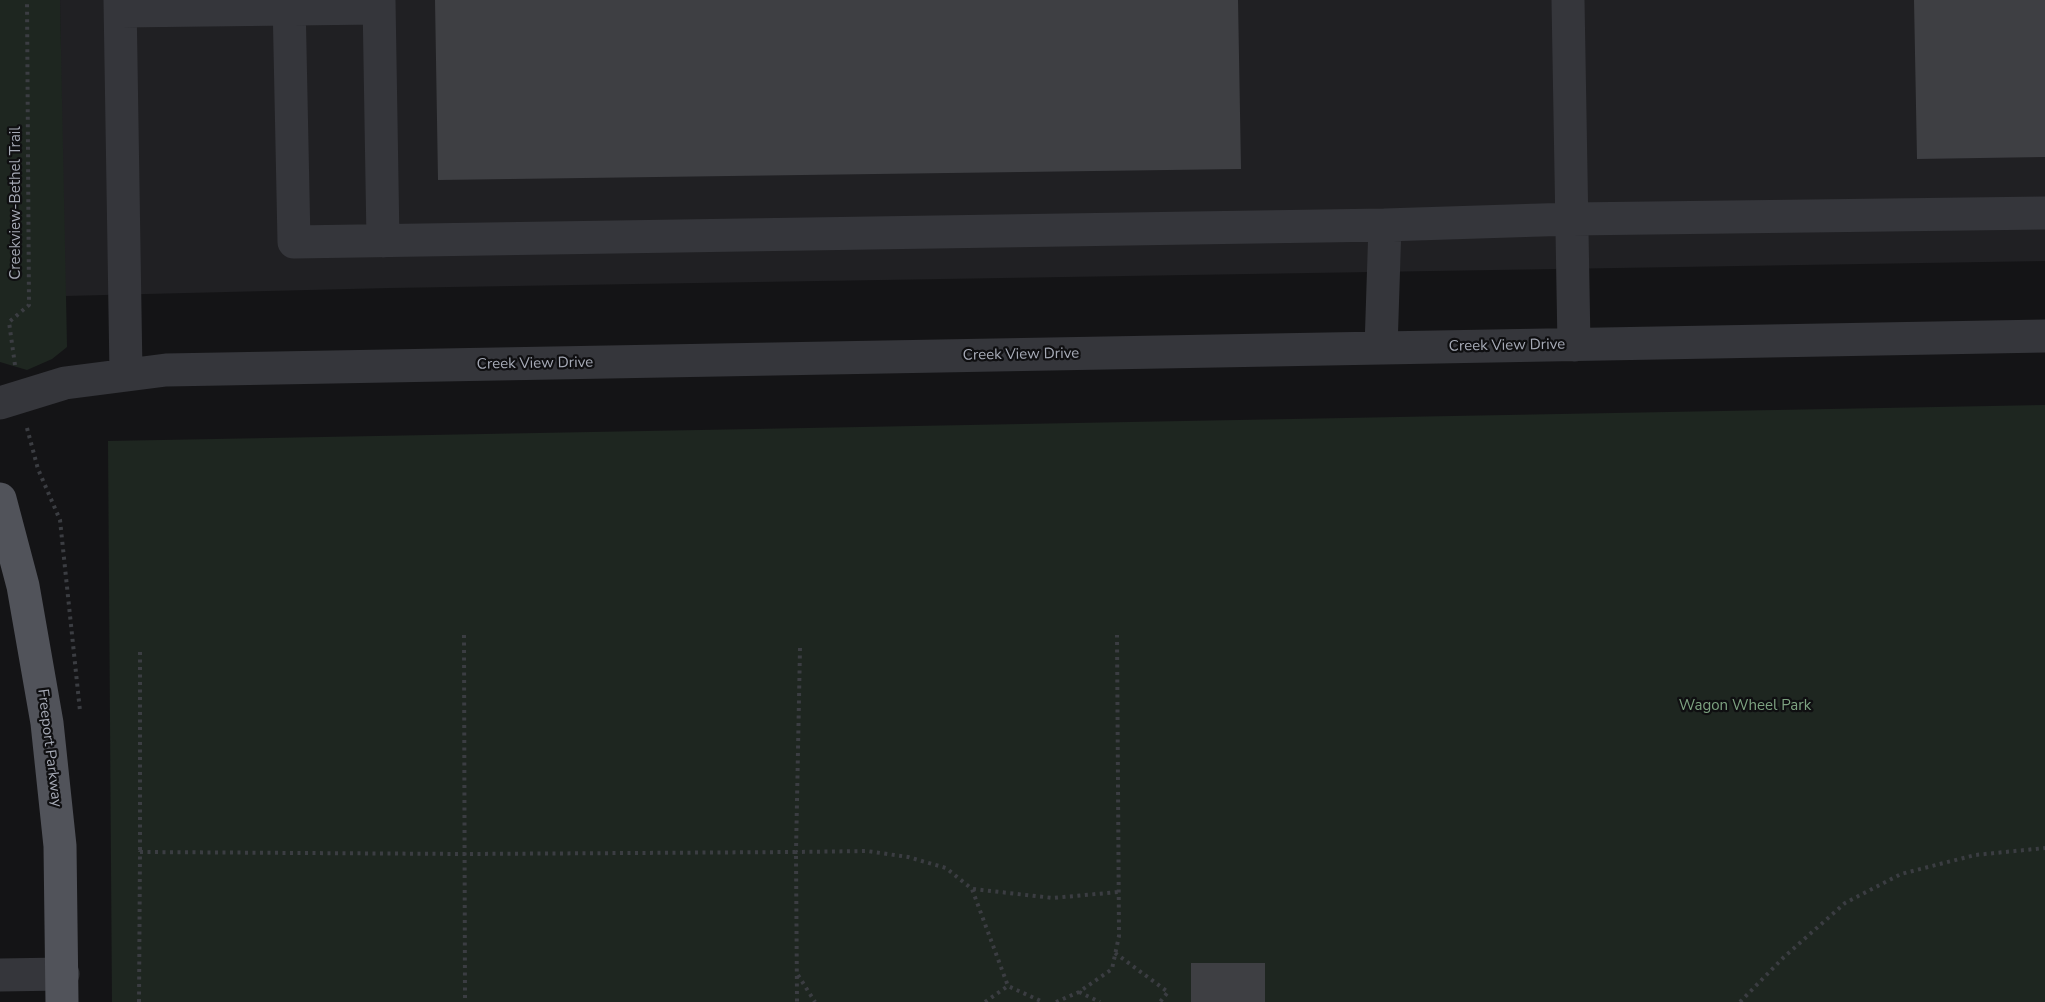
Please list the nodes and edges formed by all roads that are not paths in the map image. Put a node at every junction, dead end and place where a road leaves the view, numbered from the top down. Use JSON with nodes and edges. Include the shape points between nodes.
{"nodes":[{"id":1,"x":1568,"y":0,"type":"edge"},
{"id":2,"x":289,"y":4,"type":"edge"},
{"id":3,"x":379,"y":4,"type":"edge"},
{"id":4,"x":120,"y":6,"type":"edge"},
{"id":5,"x":2045,"y":213,"type":"edge"},
{"id":6,"x":1572,"y":219,"type":"junction"},
{"id":7,"x":1384,"y":225,"type":"junction"},
{"id":8,"x":383,"y":241,"type":"junction"},
{"id":9,"x":2045,"y":336,"type":"edge"},
{"id":10,"x":1574,"y":345,"type":"junction"},
{"id":11,"x":1382,"y":348,"type":"junction"},
{"id":12,"x":126,"y":374,"type":"junction"},
{"id":13,"x":9,"y":400,"type":"edge"},
{"id":14,"x":0,"y":499,"type":"edge"},
{"id":15,"x":0,"y":975,"type":"edge"},
{"id":16,"x":63,"y":988,"type":"edge"}],
"edges":[{"from":1,"to":6,"type":"street"},
{"from":2,"to":3,"type":"street"},
{"from":2,"to":4,"type":"street"},
{"from":2,"to":8,"type":"street","via":[[294,242]]},
{"from":3,"to":8,"type":"street"},
{"from":4,"to":12,"type":"street"},
{"from":5,"to":6,"type":"street"},
{"from":6,"to":7,"type":"street"},
{"from":6,"to":10,"type":"street"},
{"from":7,"to":8,"type":"street"},
{"from":7,"to":11,"type":"street"},
{"from":9,"to":10,"type":"street","name":"Creek View Drive"},
{"from":10,"to":11,"type":"street","name":"Creek View Drive"},
{"from":11,"to":12,"type":"street","name":"Creek View Drive"},
{"from":12,"to":13,"type":"street","name":"Creek View Drive","via":[[65,383]]},
{"from":14,"to":16,"type":"main road","name":"Freeport Parkway","via":[[23,586],[47,723],[60,846]]},
{"from":15,"to":16,"type":"street"}]}
